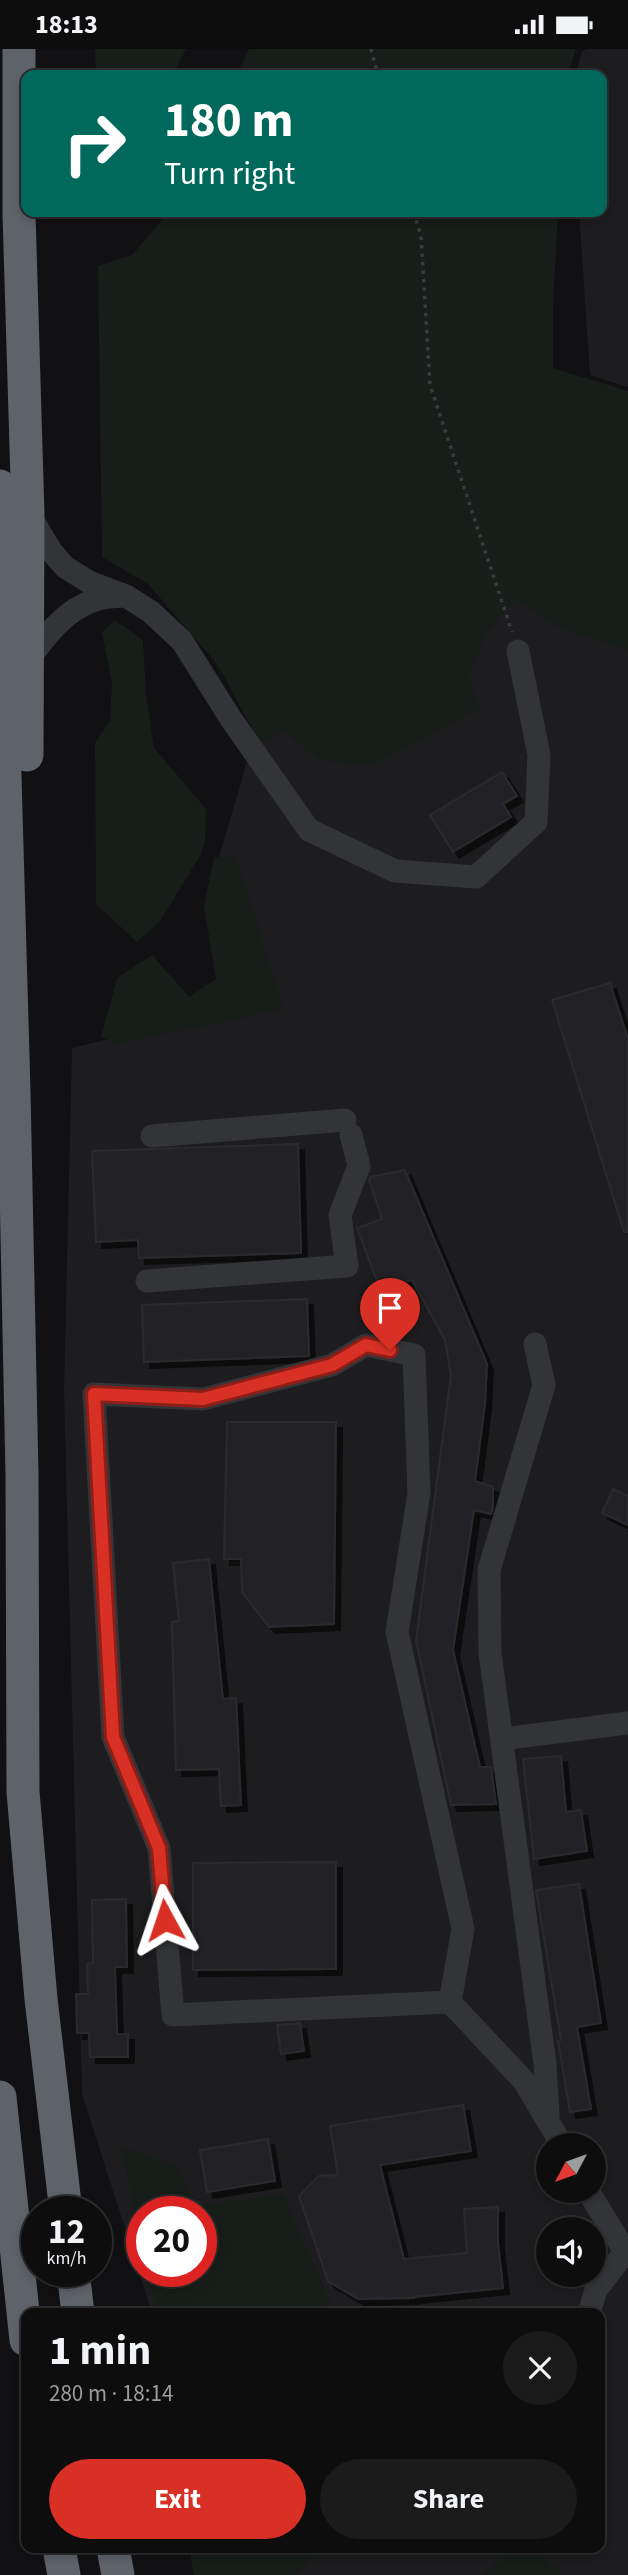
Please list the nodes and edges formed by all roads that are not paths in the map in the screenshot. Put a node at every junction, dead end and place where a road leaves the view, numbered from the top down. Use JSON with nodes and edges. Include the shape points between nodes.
{"nodes":[{"id":1,"x":19,"y":49,"type":"edge"},
{"id":2,"x":0,"y":486,"type":"edge"},
{"id":3,"x":28,"y":514,"type":"junction"},
{"id":4,"x":126,"y":596,"type":"junction"},
{"id":5,"x":518,"y":651,"type":"road end"},
{"id":6,"x":26,"y":663,"type":"junction"},
{"id":7,"x":8,"y":856,"type":"junction"},
{"id":8,"x":152,"y":1136,"type":"dead end"},
{"id":9,"x":147,"y":1281,"type":"dead end"},
{"id":10,"x":535,"y":1344,"type":"dead end"},
{"id":11,"x":628,"y":1723,"type":"edge"},
{"id":12,"x":502,"y":1739,"type":"junction"},
{"id":13,"x":450,"y":2002,"type":"junction"},
{"id":14,"x":0,"y":2097,"type":"edge"},
{"id":15,"x":548,"y":2123,"type":"junction"},
{"id":16,"x":554,"y":2133,"type":"edge"},
{"id":17,"x":64,"y":2196,"type":"edge"},
{"id":18,"x":596,"y":2203,"type":"edge"},
{"id":19,"x":626,"y":2254,"type":"edge"},
{"id":20,"x":75,"y":2287,"type":"edge"},
{"id":21,"x":23,"y":2308,"type":"edge"},
{"id":22,"x":77,"y":2308,"type":"edge"},
{"id":23,"x":591,"y":2308,"type":"edge"},
{"id":24,"x":60,"y":2553,"type":"edge"},
{"id":25,"x":114,"y":2553,"type":"edge"},
{"id":26,"x":64,"y":2575,"type":"edge"},
{"id":27,"x":118,"y":2575,"type":"edge"}],
"edges":[{"from":1,"to":3,"type":"highway"},
{"from":2,"to":7,"type":"highway"},
{"from":3,"to":4,"type":"street","via":[[65,567]]},
{"from":3,"to":6,"type":"highway"},
{"from":4,"to":5,"type":"street","via":[[151,611],[182,641],[309,830],[395,871],[476,877],[536,823],[539,755]]},
{"from":4,"to":6,"type":"street","via":[[96,599],[73,611],[50,630]]},
{"from":6,"to":7,"type":"highway","via":[[27,781]]},
{"from":7,"to":17,"type":"highway","via":[[22,1475],[23,1792]]},
{"from":8,"to":9,"type":"street","via":[[348,1127],[359,1166],[340,1215],[347,1266]]},
{"from":10,"to":12,"type":"street","via":[[544,1385],[489,1570],[490,1653]]},
{"from":11,"to":12,"type":"street"},
{"from":12,"to":15,"type":"street","via":[[545,2064]]},
{"from":13,"to":13,"type":"street","via":[[463,1929],[397,1632],[419,1493],[414,1355],[366,1345],[332,1365],[203,1399],[94,1394],[113,1737],[159,1848],[173,2015]]},
{"from":13,"to":15,"type":"street","via":[[524,2081]]},
{"from":14,"to":21,"type":"highway"},
{"from":15,"to":16,"type":"street"},
{"from":18,"to":19,"type":"street"},
{"from":19,"to":23,"type":"street","via":[[596,2290]]},
{"from":20,"to":22,"type":"highway"},
{"from":24,"to":26,"type":"highway"},
{"from":25,"to":27,"type":"highway"}]}
